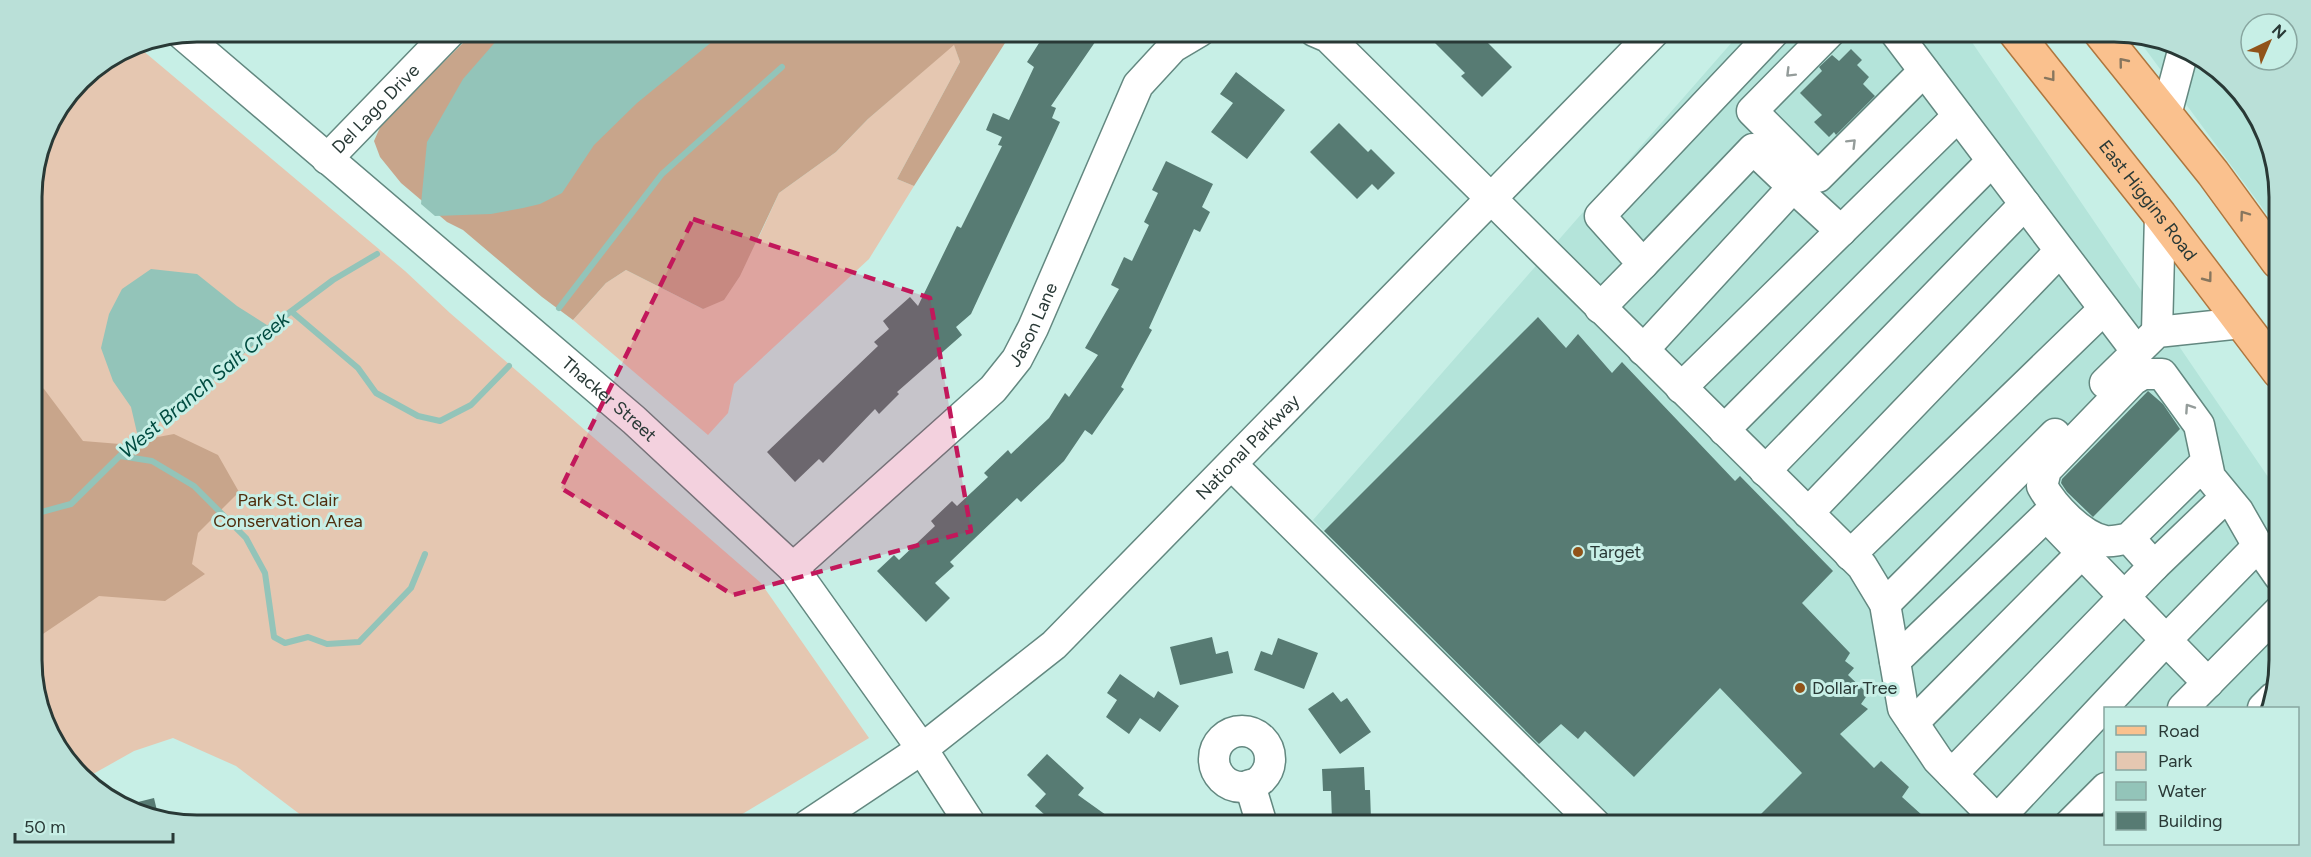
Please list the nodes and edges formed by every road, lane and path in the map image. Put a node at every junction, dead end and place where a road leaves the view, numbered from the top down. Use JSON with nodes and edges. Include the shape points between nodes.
{"nodes":[{"id":1,"x":192,"y":42,"type":"edge"},
{"id":2,"x":441,"y":42,"type":"edge"},
{"id":3,"x":1182,"y":42,"type":"edge"},
{"id":4,"x":1332,"y":42,"type":"edge"},
{"id":5,"x":1645,"y":42,"type":"edge"},
{"id":6,"x":1765,"y":42,"type":"edge"},
{"id":7,"x":1821,"y":42,"type":"edge"},
{"id":8,"x":1902,"y":42,"type":"edge"},
{"id":9,"x":2022,"y":42,"type":"edge"},
{"id":10,"x":2107,"y":42,"type":"edge"},
{"id":11,"x":2181,"y":57,"type":"edge"},
{"id":12,"x":1924,"y":71,"type":"junction"},
{"id":13,"x":2166,"y":115,"type":"junction"},
{"id":14,"x":1958,"y":116,"type":"junction"},
{"id":15,"x":327,"y":159,"type":"junction"},
{"id":16,"x":1992,"y":161,"type":"junction"},
{"id":17,"x":1793,"y":187,"type":"junction"},
{"id":18,"x":1490,"y":200,"type":"junction"},
{"id":19,"x":2025,"y":204,"type":"junction"},
{"id":20,"x":2160,"y":215,"type":"junction"},
{"id":21,"x":1841,"y":231,"type":"junction"},
{"id":22,"x":2269,"y":250,"type":"edge"},
{"id":23,"x":2060,"y":251,"type":"junction"},
{"id":24,"x":1643,"y":264,"type":"junction"},
{"id":25,"x":1600,"y":308,"type":"junction"},
{"id":26,"x":2104,"y":309,"type":"junction"},
{"id":27,"x":2242,"y":323,"type":"junction"},
{"id":28,"x":2147,"y":342,"type":"junction"},
{"id":29,"x":1643,"y":350,"type":"junction"},
{"id":30,"x":2269,"y":359,"type":"edge"},
{"id":31,"x":1681,"y":388,"type":"junction"},
{"id":32,"x":1724,"y":430,"type":"junction"},
{"id":33,"x":2205,"y":463,"type":"junction"},
{"id":34,"x":1232,"y":465,"type":"junction"},
{"id":35,"x":1765,"y":471,"type":"junction"},
{"id":36,"x":2010,"y":479,"type":"junction"},
{"id":37,"x":2224,"y":498,"type":"junction"},
{"id":38,"x":1808,"y":513,"type":"junction"},
{"id":39,"x":2046,"y":516,"type":"junction"},
{"id":40,"x":2129,"y":538,"type":"junction"},
{"id":41,"x":2258,"y":546,"type":"junction"},
{"id":42,"x":2082,"y":553,"type":"junction"},
{"id":43,"x":1850,"y":555,"type":"junction"},
{"id":44,"x":2269,"y":562,"type":"edge"},
{"id":45,"x":2154,"y":566,"type":"junction"},
{"id":46,"x":794,"y":568,"type":"junction"},
{"id":47,"x":2124,"y":597,"type":"junction"},
{"id":48,"x":1885,"y":604,"type":"junction"},
{"id":49,"x":2269,"y":621,"type":"edge"},
{"id":50,"x":2166,"y":640,"type":"junction"},
{"id":51,"x":1895,"y":661,"type":"junction"},
{"id":52,"x":2208,"y":683,"type":"junction"},
{"id":53,"x":2105,"y":707,"type":"edge"},
{"id":54,"x":2184,"y":707,"type":"edge"},
{"id":55,"x":2104,"y":708,"type":"edge"},
{"id":56,"x":1913,"y":723,"type":"junction"},
{"id":57,"x":922,"y":749,"type":"junction"},
{"id":58,"x":1952,"y":774,"type":"junction"},
{"id":59,"x":1250,"y":786,"type":"dead end"},
{"id":60,"x":2104,"y":790,"type":"edge"},
{"id":61,"x":823,"y":815,"type":"edge"},
{"id":62,"x":965,"y":815,"type":"edge"},
{"id":63,"x":1259,"y":815,"type":"edge"},
{"id":64,"x":1586,"y":815,"type":"edge"},
{"id":65,"x":1993,"y":815,"type":"edge"},
{"id":66,"x":2006,"y":815,"type":"edge"},
{"id":67,"x":2079,"y":815,"type":"edge"}],
"edges":[{"from":1,"to":15,"type":"street","name":"Thacker Street"},
{"from":2,"to":15,"type":"street","name":"Del Lago Drive"},
{"from":3,"to":46,"type":"street","name":"Jason Lane","via":[[1138,85],[1034,328],[1017,359],[993,389]]},
{"from":4,"to":18,"type":"street"},
{"from":5,"to":18,"type":"street","name":"National Parkway"},
{"from":6,"to":24,"type":"street","via":[[1600,216]]},
{"from":7,"to":12,"type":"street","one_way":true,"via":[[1752,111],[1818,177]]},
{"from":8,"to":12,"type":"street"},
{"from":9,"to":20,"type":"main road","name":"East Higgins Road","one_way":true},
{"from":13,"to":10,"type":"main road","one_way":true},
{"from":11,"to":13,"type":"street"},
{"from":12,"to":14,"type":"street"},
{"from":22,"to":13,"type":"main road","one_way":true},
{"from":14,"to":16,"type":"street"},
{"from":14,"to":21,"type":"street"},
{"from":15,"to":46,"type":"street","name":"Thacker Street","via":[[634,420]]},
{"from":16,"to":19,"type":"street"},
{"from":16,"to":32,"type":"street"},
{"from":17,"to":21,"type":"street"},
{"from":17,"to":24,"type":"street","via":[[1753,148]]},
{"from":17,"to":29,"type":"street"},
{"from":18,"to":25,"type":"street"},
{"from":18,"to":34,"type":"street","name":"National Parkway"},
{"from":19,"to":23,"type":"street"},
{"from":19,"to":35,"type":"street"},
{"from":20,"to":27,"type":"main road","name":"East Higgins Road","one_way":true},
{"from":20,"to":28,"type":"street"},
{"from":21,"to":31,"type":"street"},
{"from":23,"to":26,"type":"street"},
{"from":23,"to":38,"type":"street"},
{"from":24,"to":25,"type":"street"},
{"from":25,"to":29,"type":"street"},
{"from":26,"to":28,"type":"street"},
{"from":26,"to":43,"type":"street"},
{"from":27,"to":28,"type":"street"},
{"from":27,"to":30,"type":"main road","name":"East Higgins Road"},
{"from":28,"to":36,"type":"street"},
{"from":29,"to":31,"type":"street"},
{"from":31,"to":32,"type":"street"},
{"from":32,"to":35,"type":"street"},
{"from":33,"to":37,"type":"street"},
{"from":33,"to":40,"type":"street"},
{"from":33,"to":40,"type":"street","one_way":true,"via":[[2199,425],[2168,378],[2152,372],[2133,380],[2046,470],[2042,486],[2059,508],[2096,538],[2107,542]]},
{"from":34,"to":57,"type":"street","name":"National Parkway","via":[[1054,645]]},
{"from":34,"to":64,"type":"street"},
{"from":35,"to":38,"type":"street"},
{"from":36,"to":39,"type":"street"},
{"from":36,"to":48,"type":"street"},
{"from":37,"to":41,"type":"street","via":[[2238,511]]},
{"from":37,"to":45,"type":"street"},
{"from":38,"to":43,"type":"street"},
{"from":39,"to":42,"type":"street"},
{"from":39,"to":51,"type":"street"},
{"from":40,"to":45,"type":"street"},
{"from":41,"to":44,"type":"street"},
{"from":41,"to":50,"type":"street"},
{"from":42,"to":47,"type":"street"},
{"from":42,"to":56,"type":"street"},
{"from":43,"to":48,"type":"street"},
{"from":45,"to":47,"type":"street"},
{"from":46,"to":57,"type":"street","name":"Thacker Street"},
{"from":47,"to":50,"type":"street"},
{"from":47,"to":58,"type":"street"},
{"from":48,"to":51,"type":"street"},
{"from":49,"to":52,"type":"street"},
{"from":50,"to":52,"type":"street"},
{"from":50,"to":53,"type":"street"},
{"from":51,"to":56,"type":"street","via":[[1903,708]]},
{"from":52,"to":54,"type":"street"},
{"from":55,"to":66,"type":"street"},
{"from":56,"to":58,"type":"street"},
{"from":57,"to":61,"type":"street","name":"National Parkway"},
{"from":57,"to":62,"type":"street","name":"Thacker Street"},
{"from":58,"to":65,"type":"street"},
{"from":59,"to":63,"type":"street"},
{"from":60,"to":67,"type":"street"}]}
